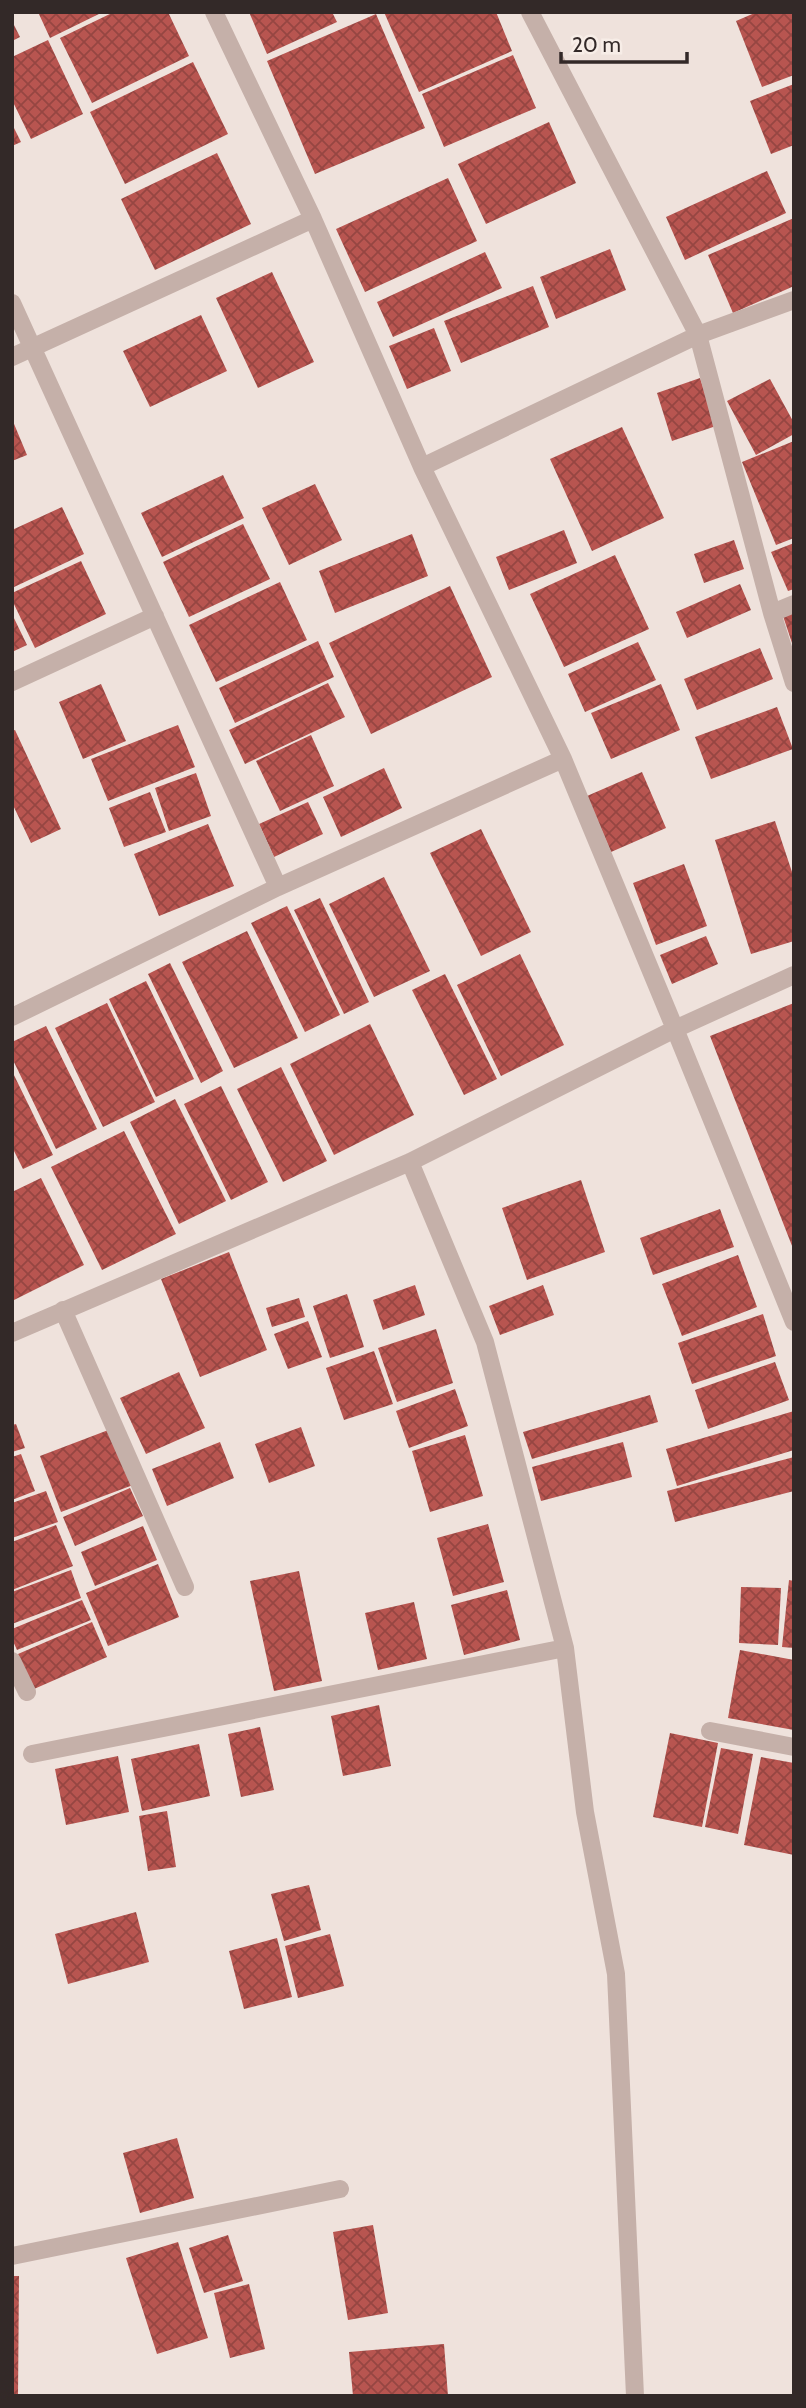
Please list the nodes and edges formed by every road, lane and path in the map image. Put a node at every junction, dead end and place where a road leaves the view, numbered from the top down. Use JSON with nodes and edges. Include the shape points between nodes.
{"nodes":[{"id":1,"x":214,"y":12,"type":"edge"},
{"id":2,"x":530,"y":12,"type":"edge"},
{"id":3,"x":313,"y":219,"type":"junction"},
{"id":4,"x":794,"y":300,"type":"edge"},
{"id":5,"x":12,"y":303,"type":"edge"},
{"id":6,"x":698,"y":335,"type":"junction"},
{"id":7,"x":33,"y":348,"type":"junction"},
{"id":8,"x":12,"y":357,"type":"edge"},
{"id":9,"x":422,"y":467,"type":"junction"},
{"id":10,"x":794,"y":604,"type":"edge"},
{"id":11,"x":772,"y":613,"type":"junction"},
{"id":12,"x":155,"y":616,"type":"junction"},
{"id":13,"x":12,"y":682,"type":"edge"},
{"id":14,"x":794,"y":683,"type":"edge"},
{"id":15,"x":563,"y":759,"type":"junction"},
{"id":16,"x":278,"y":887,"type":"junction"},
{"id":17,"x":794,"y":975,"type":"edge"},
{"id":18,"x":12,"y":1017,"type":"edge"},
{"id":19,"x":676,"y":1029,"type":"junction"},
{"id":20,"x":410,"y":1162,"type":"junction"},
{"id":21,"x":63,"y":1310,"type":"junction"},
{"id":22,"x":794,"y":1322,"type":"edge"},
{"id":23,"x":12,"y":1332,"type":"edge"},
{"id":24,"x":185,"y":1587,"type":"dead end"},
{"id":25,"x":565,"y":1648,"type":"junction"},
{"id":26,"x":12,"y":1661,"type":"edge"},
{"id":27,"x":27,"y":1692,"type":"dead end"},
{"id":28,"x":710,"y":1731,"type":"dead end"},
{"id":29,"x":794,"y":1747,"type":"edge"},
{"id":30,"x":32,"y":1755,"type":"dead end"},
{"id":31,"x":340,"y":2189,"type":"dead end"},
{"id":32,"x":12,"y":2256,"type":"edge"},
{"id":33,"x":635,"y":2396,"type":"edge"}],
"edges":[{"from":1,"to":3,"type":"street"},
{"from":2,"to":6,"type":"street"},
{"from":3,"to":7,"type":"street"},
{"from":3,"to":9,"type":"street"},
{"from":4,"to":6,"type":"street"},
{"from":5,"to":7,"type":"street"},
{"from":6,"to":9,"type":"street"},
{"from":6,"to":11,"type":"street"},
{"from":7,"to":8,"type":"street"},
{"from":7,"to":12,"type":"street"},
{"from":9,"to":15,"type":"street"},
{"from":10,"to":11,"type":"street"},
{"from":11,"to":14,"type":"street"},
{"from":12,"to":13,"type":"street"},
{"from":12,"to":16,"type":"street"},
{"from":15,"to":16,"type":"street"},
{"from":15,"to":19,"type":"street"},
{"from":16,"to":18,"type":"street"},
{"from":17,"to":19,"type":"street"},
{"from":19,"to":20,"type":"street"},
{"from":19,"to":22,"type":"street"},
{"from":20,"to":21,"type":"street"},
{"from":20,"to":25,"type":"street","via":[[485,1342]]},
{"from":21,"to":23,"type":"street"},
{"from":21,"to":24,"type":"street"},
{"from":25,"to":30,"type":"street"},
{"from":25,"to":33,"type":"street","via":[[585,1812],[616,1974]]},
{"from":26,"to":27,"type":"street"},
{"from":28,"to":29,"type":"street"},
{"from":31,"to":32,"type":"street"}]}
